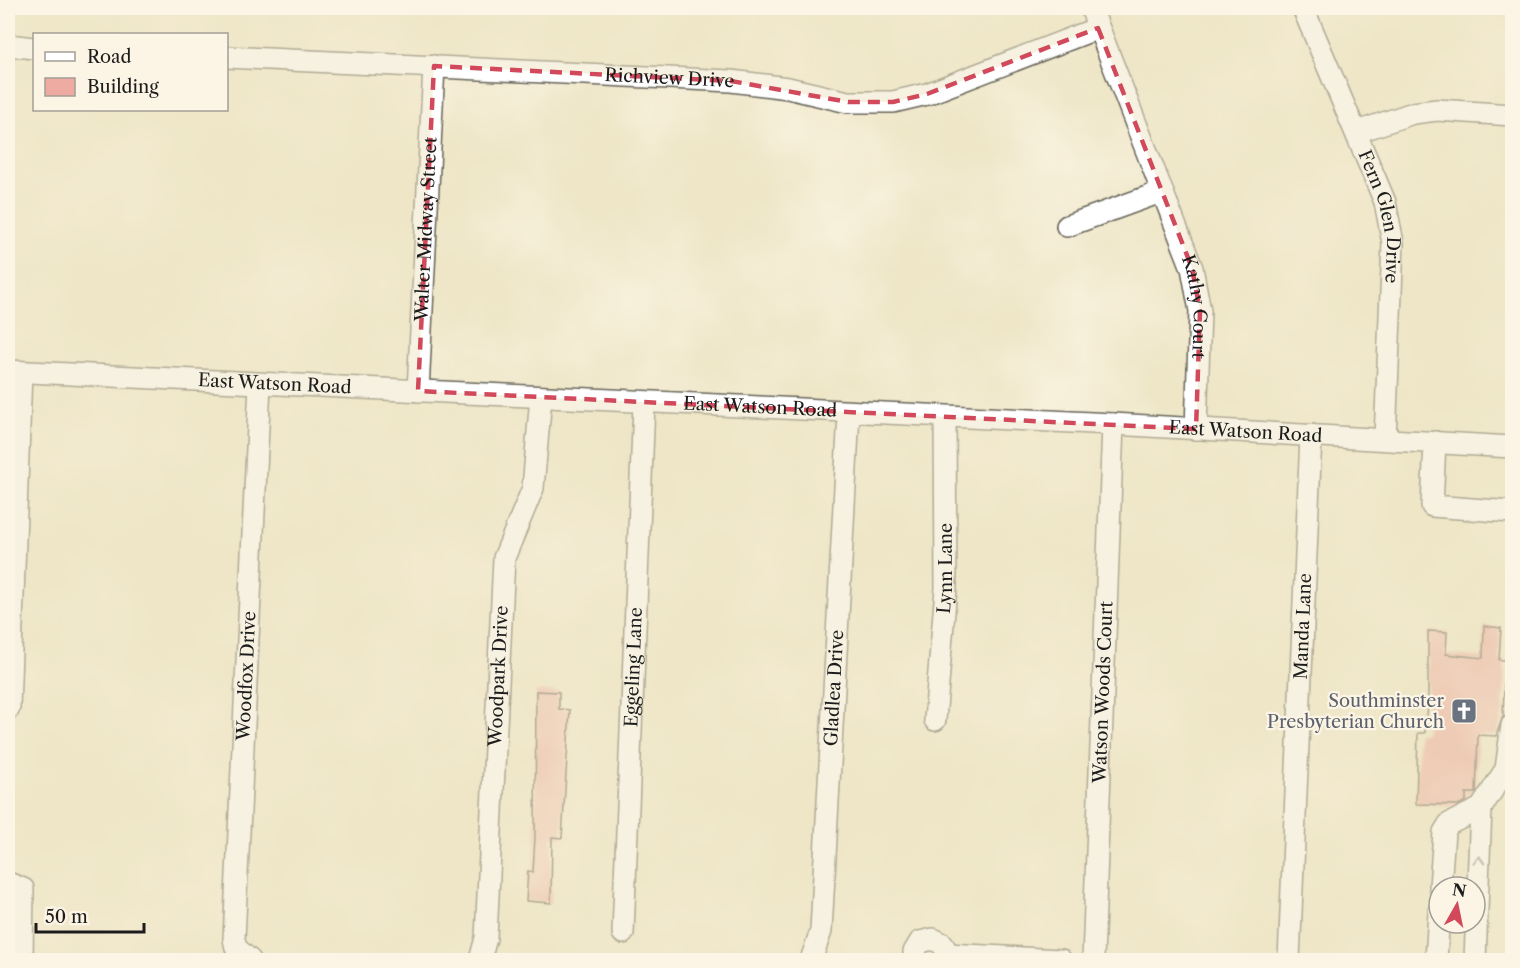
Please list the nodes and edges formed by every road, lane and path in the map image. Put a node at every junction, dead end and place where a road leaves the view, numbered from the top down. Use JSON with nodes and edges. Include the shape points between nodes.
{"nodes":[{"id":1,"x":1091,"y":8,"type":"edge"},
{"id":2,"x":1303,"y":8,"type":"edge"},
{"id":3,"x":1098,"y":28,"type":"junction"},
{"id":4,"x":8,"y":45,"type":"edge"},
{"id":5,"x":33,"y":48,"type":"edge"},
{"id":6,"x":228,"y":57,"type":"edge"},
{"id":7,"x":434,"y":66,"type":"junction"},
{"id":8,"x":1512,"y":115,"type":"edge"},
{"id":9,"x":1358,"y":132,"type":"junction"},
{"id":10,"x":1161,"y":192,"type":"junction"},
{"id":11,"x":1067,"y":226,"type":"dead end"},
{"id":12,"x":14,"y":372,"type":"edge"},
{"id":13,"x":260,"y":384,"type":"junction"},
{"id":14,"x":418,"y":391,"type":"junction"},
{"id":15,"x":541,"y":397,"type":"junction"},
{"id":16,"x":644,"y":403,"type":"junction"},
{"id":17,"x":849,"y":413,"type":"junction"},
{"id":18,"x":945,"y":417,"type":"junction"},
{"id":19,"x":1113,"y":424,"type":"junction"},
{"id":20,"x":1196,"y":429,"type":"junction"},
{"id":21,"x":1311,"y":435,"type":"junction"},
{"id":22,"x":1385,"y":439,"type":"junction"},
{"id":23,"x":1435,"y":442,"type":"junction"},
{"id":24,"x":1512,"y":447,"type":"edge"},
{"id":25,"x":1512,"y":512,"type":"edge"},
{"id":26,"x":9,"y":708,"type":"edge"},
{"id":27,"x":935,"y":720,"type":"dead end"},
{"id":28,"x":1512,"y":725,"type":"edge"},
{"id":29,"x":1481,"y":808,"type":"junction"},
{"id":30,"x":1441,"y":875,"type":"edge"},
{"id":31,"x":8,"y":883,"type":"edge"},
{"id":32,"x":623,"y":933,"type":"dead end"},
{"id":33,"x":1438,"y":935,"type":"edge"},
{"id":34,"x":946,"y":957,"type":"edge"},
{"id":35,"x":22,"y":960,"type":"edge"},
{"id":36,"x":250,"y":960,"type":"edge"},
{"id":37,"x":480,"y":960,"type":"edge"},
{"id":38,"x":811,"y":960,"type":"edge"},
{"id":39,"x":917,"y":960,"type":"edge"},
{"id":40,"x":1061,"y":960,"type":"edge"},
{"id":41,"x":1093,"y":960,"type":"edge"},
{"id":42,"x":1289,"y":960,"type":"edge"},
{"id":43,"x":1436,"y":960,"type":"edge"},
{"id":44,"x":1475,"y":960,"type":"edge"}],
"edges":[{"from":1,"to":3,"type":"street","name":"Kathy Court"},
{"from":2,"to":9,"type":"street","name":"Fern Glen Drive"},
{"from":3,"to":7,"type":"street","name":"Richview Drive","via":[[927,94],[893,102],[848,102],[788,88],[731,81]]},
{"from":3,"to":10,"type":"street","name":"Kathy Court"},
{"from":4,"to":5,"type":"street"},
{"from":6,"to":7,"type":"street","name":"Richview Drive"},
{"from":7,"to":14,"type":"street","name":"Walter Midway Street"},
{"from":8,"to":9,"type":"street","via":[[1437,110],[1413,113]]},
{"from":9,"to":22,"type":"street","name":"Fern Glen Drive","via":[[1384,202],[1393,243]]},
{"from":10,"to":11,"type":"street"},
{"from":10,"to":20,"type":"street","name":"Kathy Court","via":[[1192,268],[1200,311]]},
{"from":12,"to":13,"type":"street","name":"East Watson Road"},
{"from":12,"to":26,"type":"street"},
{"from":13,"to":14,"type":"street","name":"East Watson Road"},
{"from":13,"to":36,"type":"street","name":"Woodfox Drive","via":[[234,939],[236,948]]},
{"from":14,"to":15,"type":"street","name":"East Watson Road"},
{"from":15,"to":16,"type":"street","name":"East Watson Road"},
{"from":15,"to":37,"type":"street","name":"Woodpark Drive","via":[[532,488],[504,558],[486,938]]},
{"from":16,"to":17,"type":"street","name":"East Watson Road"},
{"from":16,"to":32,"type":"street","name":"Eggeling Lane"},
{"from":17,"to":18,"type":"street","name":"East Watson Road"},
{"from":17,"to":38,"type":"street","name":"Gladlea Drive","via":[[821,931]]},
{"from":18,"to":19,"type":"street","name":"East Watson Road"},
{"from":18,"to":27,"type":"street","name":"Lynn Lane","via":[[946,588]]},
{"from":19,"to":20,"type":"street","name":"East Watson Road"},
{"from":19,"to":41,"type":"street","name":"Watson Woods Court"},
{"from":20,"to":21,"type":"street","name":"East Watson Road"},
{"from":21,"to":22,"type":"street","name":"East Watson Road"},
{"from":21,"to":42,"type":"street","name":"Manda Lane"},
{"from":22,"to":23,"type":"street","name":"East Watson Road"},
{"from":23,"to":24,"type":"street","name":"East Watson Road"},
{"from":23,"to":25,"type":"street","via":[[1432,506]]},
{"from":28,"to":29,"type":"street","via":[[1506,769]]},
{"from":29,"to":30,"type":"street","via":[[1449,824],[1444,832]]},
{"from":44,"to":29,"type":"street","one_way":true},
{"from":31,"to":35,"type":"street","via":[[23,889]]},
{"from":33,"to":43,"type":"street"},
{"from":34,"to":39,"type":"street","via":[[943,945],[933,939],[920,942],[914,952]]},
{"from":34,"to":40,"type":"street"}]}
